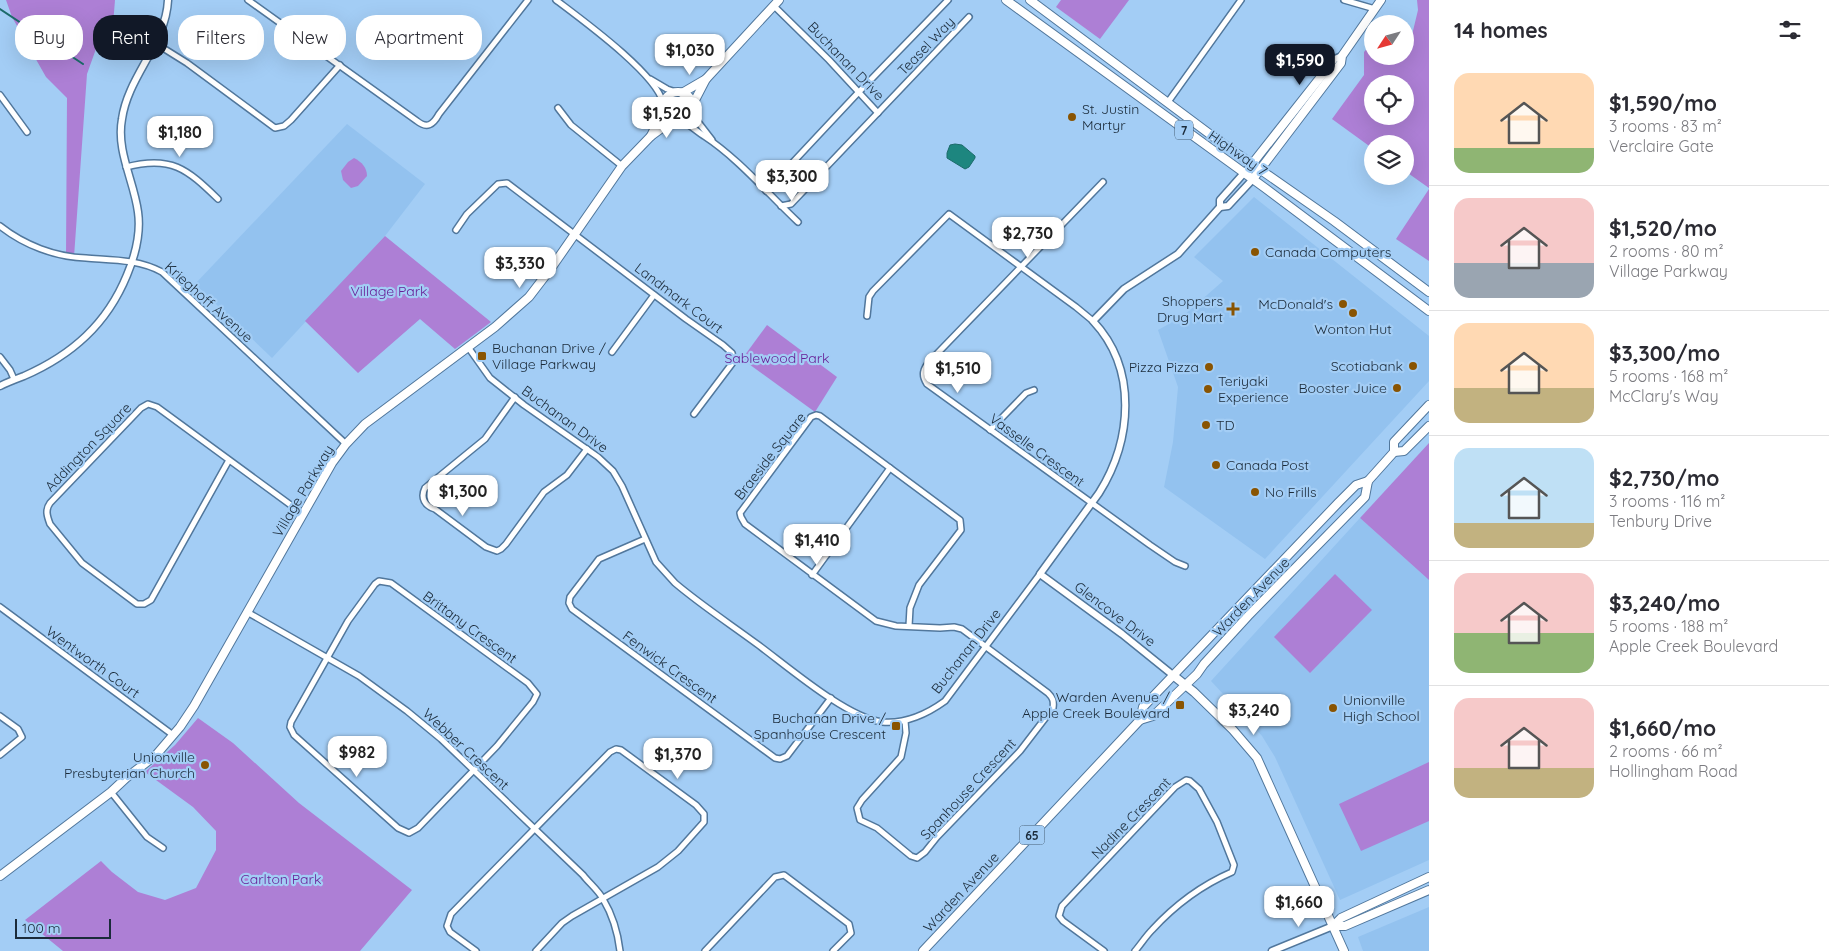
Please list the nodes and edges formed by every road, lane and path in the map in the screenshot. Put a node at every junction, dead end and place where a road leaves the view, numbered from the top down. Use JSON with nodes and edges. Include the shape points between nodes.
{"nodes":[{"id":1,"x":168,"y":0,"type":"edge"},
{"id":2,"x":528,"y":0,"type":"edge"},
{"id":3,"x":556,"y":0,"type":"edge"},
{"id":4,"x":948,"y":0,"type":"edge"},
{"id":5,"x":1006,"y":0,"type":"edge"},
{"id":6,"x":1030,"y":0,"type":"edge"},
{"id":7,"x":1241,"y":0,"type":"edge"},
{"id":8,"x":1344,"y":0,"type":"edge"},
{"id":9,"x":1381,"y":0,"type":"edge"},
{"id":10,"x":251,"y":1,"type":"edge"},
{"id":11,"x":777,"y":3,"type":"edge"},
{"id":12,"x":1375,"y":9,"type":"junction"},
{"id":13,"x":165,"y":15,"type":"edge"},
{"id":14,"x":969,"y":17,"type":"dead end"},
{"id":15,"x":168,"y":50,"type":"edge"},
{"id":16,"x":1342,"y":56,"type":"junction"},
{"id":17,"x":146,"y":60,"type":"edge"},
{"id":18,"x":340,"y":65,"type":"junction"},
{"id":19,"x":1323,"y":74,"type":"joint"},
{"id":20,"x":649,"y":79,"type":"junction"},
{"id":21,"x":706,"y":79,"type":"junction"},
{"id":22,"x":860,"y":91,"type":"junction"},
{"id":23,"x":679,"y":92,"type":"junction"},
{"id":24,"x":0,"y":95,"type":"edge"},
{"id":25,"x":1168,"y":102,"type":"junction"},
{"id":26,"x":693,"y":106,"type":"junction"},
{"id":27,"x":663,"y":107,"type":"junction"},
{"id":28,"x":558,"y":108,"type":"dead end"},
{"id":29,"x":878,"y":113,"type":"junction"},
{"id":30,"x":678,"y":122,"type":"junction"},
{"id":31,"x":28,"y":132,"type":"dead end"},
{"id":32,"x":651,"y":136,"type":"junction"},
{"id":33,"x":712,"y":140,"type":"junction"},
{"id":34,"x":1252,"y":164,"type":"junction"},
{"id":35,"x":622,"y":166,"type":"junction"},
{"id":36,"x":126,"y":167,"type":"junction"},
{"id":37,"x":1260,"y":170,"type":"junction"},
{"id":38,"x":1244,"y":173,"type":"junction"},
{"id":39,"x":1253,"y":180,"type":"junction"},
{"id":40,"x":1103,"y":182,"type":"dead end"},
{"id":41,"x":766,"y":191,"type":"junction"},
{"id":42,"x":218,"y":199,"type":"dead end"},
{"id":43,"x":781,"y":206,"type":"junction"},
{"id":44,"x":1220,"y":207,"type":"junction"},
{"id":45,"x":798,"y":222,"type":"dead end"},
{"id":46,"x":0,"y":226,"type":"edge"},
{"id":47,"x":456,"y":230,"type":"dead end"},
{"id":48,"x":576,"y":235,"type":"junction"},
{"id":49,"x":132,"y":262,"type":"junction"},
{"id":50,"x":1021,"y":266,"type":"junction"},
{"id":51,"x":1429,"y":292,"type":"edge"},
{"id":52,"x":654,"y":294,"type":"junction"},
{"id":53,"x":1429,"y":311,"type":"edge"},
{"id":54,"x":867,"y":316,"type":"dead end"},
{"id":55,"x":1093,"y":321,"type":"junction"},
{"id":56,"x":468,"y":347,"type":"junction"},
{"id":57,"x":612,"y":352,"type":"dead end"},
{"id":58,"x":0,"y":357,"type":"edge"},
{"id":59,"x":14,"y":379,"type":"junction"},
{"id":60,"x":0,"y":386,"type":"edge"},
{"id":61,"x":1034,"y":390,"type":"dead end"},
{"id":62,"x":515,"y":397,"type":"junction"},
{"id":63,"x":1429,"y":405,"type":"edge"},
{"id":64,"x":694,"y":414,"type":"dead end"},
{"id":65,"x":1429,"y":426,"type":"edge"},
{"id":66,"x":990,"y":430,"type":"junction"},
{"id":67,"x":346,"y":444,"type":"junction"},
{"id":68,"x":587,"y":450,"type":"junction"},
{"id":69,"x":1394,"y":452,"type":"junction"},
{"id":70,"x":229,"y":460,"type":"junction"},
{"id":71,"x":890,"y":468,"type":"junction"},
{"id":72,"x":1368,"y":481,"type":"junction"},
{"id":73,"x":1092,"y":503,"type":"junction"},
{"id":74,"x":303,"y":514,"type":"junction"},
{"id":75,"x":645,"y":539,"type":"junction"},
{"id":76,"x":1185,"y":566,"type":"dead end"},
{"id":77,"x":812,"y":574,"type":"junction"},
{"id":78,"x":1040,"y":574,"type":"junction"},
{"id":79,"x":0,"y":607,"type":"edge"},
{"id":80,"x":247,"y":612,"type":"junction"},
{"id":81,"x":909,"y":626,"type":"junction"},
{"id":82,"x":987,"y":646,"type":"junction"},
{"id":83,"x":328,"y":657,"type":"junction"},
{"id":84,"x":1174,"y":676,"type":"junction"},
{"id":85,"x":1184,"y":684,"type":"junction"},
{"id":86,"x":831,"y":698,"type":"junction"},
{"id":87,"x":0,"y":716,"type":"edge"},
{"id":88,"x":1140,"y":720,"type":"junction"},
{"id":89,"x":905,"y":721,"type":"junction"},
{"id":90,"x":173,"y":735,"type":"junction"},
{"id":91,"x":0,"y":755,"type":"edge"},
{"id":92,"x":473,"y":770,"type":"junction"},
{"id":93,"x":111,"y":792,"type":"junction"},
{"id":94,"x":536,"y":830,"type":"junction"},
{"id":95,"x":163,"y":848,"type":"dead end"},
{"id":96,"x":0,"y":876,"type":"edge"},
{"id":97,"x":1429,"y":877,"type":"edge"},
{"id":98,"x":1429,"y":890,"type":"edge"},
{"id":99,"x":603,"y":898,"type":"junction"},
{"id":100,"x":1333,"y":926,"type":"junction"},
{"id":101,"x":476,"y":951,"type":"edge"},
{"id":102,"x":536,"y":951,"type":"edge"},
{"id":103,"x":620,"y":951,"type":"edge"},
{"id":104,"x":705,"y":951,"type":"edge"},
{"id":105,"x":833,"y":951,"type":"edge"},
{"id":106,"x":923,"y":951,"type":"edge"},
{"id":107,"x":1104,"y":951,"type":"edge"},
{"id":108,"x":1135,"y":951,"type":"edge"},
{"id":109,"x":1272,"y":951,"type":"edge"},
{"id":110,"x":1344,"y":951,"type":"edge"}],
"edges":[{"from":1,"to":13,"type":"street"},
{"from":2,"to":18,"type":"street","via":[[429,126],[421,124]]},
{"from":3,"to":20,"type":"street","via":[[611,43]]},
{"from":4,"to":22,"type":"street"},
{"from":5,"to":38,"type":"main road","name":"Highway 7","number":"7"},
{"from":6,"to":25,"type":"main road","name":"Highway 7","number":"7"},
{"from":7,"to":25,"type":"street"},
{"from":8,"to":12,"type":"street"},
{"from":9,"to":12,"type":"main road"},
{"from":10,"to":18,"type":"street"},
{"from":11,"to":21,"type":"main road"},
{"from":11,"to":22,"type":"street","name":"Buchanan Drive"},
{"from":12,"to":16,"type":"main road"},
{"from":14,"to":29,"type":"street","name":"Teasel Way"},
{"from":15,"to":18,"type":"street","via":[[275,128],[291,120]]},
{"from":16,"to":19,"type":"street","via":[[1335,59]]},
{"from":16,"to":37,"type":"main road","via":[[1341,64]]},
{"from":17,"to":36,"type":"street","via":[[125,102],[121,138]]},
{"from":19,"to":34,"type":"main road"},
{"from":20,"to":23,"type":"street"},
{"from":20,"to":27,"type":"street","via":[[661,96]]},
{"from":21,"to":23,"type":"main road"},
{"from":21,"to":26,"type":"main road"},
{"from":22,"to":29,"type":"street","name":"Buchanan Drive"},
{"from":22,"to":41,"type":"street"},
{"from":23,"to":26,"type":"main road","via":[[689,97]]},
{"from":23,"to":27,"type":"main road","via":[[668,96]]},
{"from":24,"to":31,"type":"street"},
{"from":25,"to":34,"type":"main road","name":"Highway 7","number":"7"},
{"from":26,"to":30,"type":"main road","via":[[690,117]]},
{"from":26,"to":33,"type":"street","via":[[696,118]]},
{"from":27,"to":30,"type":"main road","via":[[668,118]]},
{"from":27,"to":32,"type":"main road","name":"Village Parkway"},
{"from":28,"to":35,"type":"street","via":[[571,125]]},
{"from":29,"to":43,"type":"street","name":"Teasel Way","via":[[791,204]]},
{"from":30,"to":32,"type":"main road","name":"Village Parkway","via":[[668,124]]},
{"from":30,"to":33,"type":"street","via":[[690,125]]},
{"from":32,"to":35,"type":"main road","name":"Village Parkway"},
{"from":33,"to":41,"type":"street"},
{"from":34,"to":37,"type":"main road","name":"Highway 7","number":"7"},
{"from":34,"to":38,"type":"street"},
{"from":35,"to":48,"type":"main road","name":"Village Parkway"},
{"from":36,"to":42,"type":"street","via":[[142,162],[170,164],[196,178]]},
{"from":36,"to":49,"type":"street","via":[[138,213],[138,235]]},
{"from":37,"to":39,"type":"main road"},
{"from":37,"to":51,"type":"main road","name":"Highway 7","number":"7"},
{"from":38,"to":39,"type":"main road","name":"Highway 7","number":"7"},
{"from":38,"to":44,"type":"street","via":[[1220,200]]},
{"from":39,"to":44,"type":"street","via":[[1228,206]]},
{"from":39,"to":53,"type":"main road","name":"Highway 7","number":"7"},
{"from":40,"to":50,"type":"street"},
{"from":41,"to":43,"type":"street"},
{"from":43,"to":45,"type":"street"},
{"from":44,"to":55,"type":"street","via":[[1178,254],[1124,289]]},
{"from":46,"to":49,"type":"street","name":"Krieghoff Avenue","via":[[18,238],[58,254]]},
{"from":47,"to":48,"type":"street","name":"Landmark Court","via":[[467,214],[498,184],[503,183],[512,186]]},
{"from":48,"to":52,"type":"street","name":"Landmark Court"},
{"from":48,"to":56,"type":"main road","name":"Village Parkway","via":[[529,296]]},
{"from":49,"to":59,"type":"street","via":[[120,293],[94,329],[61,356]]},
{"from":49,"to":67,"type":"street","name":"Krieghoff Avenue","via":[[168,276]]},
{"from":50,"to":54,"type":"street","name":"Buchanan Drive","via":[[949,214],[869,296]]},
{"from":50,"to":55,"type":"street","name":"Buchanan Drive"},
{"from":50,"to":66,"type":"street","name":"Vasselle Crescent","via":[[923,370],[927,384]]},
{"from":52,"to":57,"type":"street"},
{"from":52,"to":64,"type":"street","name":"Landmark Court","via":[[723,345],[735,359]]},
{"from":55,"to":73,"type":"street","name":"Buchanan Drive","via":[[1118,360],[1126,401],[1121,446],[1107,480]]},
{"from":56,"to":62,"type":"street","name":"Buchanan Drive","via":[[490,378]]},
{"from":56,"to":67,"type":"main road","name":"Village Parkway","via":[[375,416]]},
{"from":58,"to":59,"type":"street"},
{"from":59,"to":60,"type":"street"},
{"from":61,"to":66,"type":"street","via":[[1026,393]]},
{"from":62,"to":68,"type":"street","name":"Buchanan Drive"},
{"from":62,"to":68,"type":"street","via":[[485,439],[425,488],[422,494],[428,506],[486,547],[501,550],[544,492],[567,475]]},
{"from":63,"to":69,"type":"main road","name":"Warden Avenue","number":"65","via":[[1394,442]]},
{"from":65,"to":69,"type":"main road","name":"Warden Avenue","number":"65","via":[[1404,451]]},
{"from":66,"to":73,"type":"street","name":"Vasselle Crescent"},
{"from":67,"to":74,"type":"main road","name":"Village Parkway"},
{"from":68,"to":75,"type":"street","name":"Buchanan Drive","via":[[619,480]]},
{"from":69,"to":72,"type":"main road","name":"Warden Avenue","number":"65"},
{"from":70,"to":70,"type":"street","name":"Addington Square","via":[[157,407],[148,404],[50,503],[47,518],[82,563],[137,604],[144,604],[151,600]]},
{"from":70,"to":74,"type":"street","name":"Addington Square"},
{"from":71,"to":77,"type":"street"},
{"from":71,"to":77,"type":"street","name":"Braeside Square","via":[[820,416],[811,417],[805,424],[740,517]]},
{"from":71,"to":81,"type":"street","name":"Braeside Square","via":[[960,520],[962,526],[915,593]]},
{"from":72,"to":84,"type":"main road","name":"Warden Avenue","number":"65","via":[[1356,485],[1339,502]]},
{"from":72,"to":85,"type":"main road","name":"Warden Avenue","number":"65","via":[[1365,497]]},
{"from":73,"to":76,"type":"street","name":"Vasselle Crescent","via":[[1150,546]]},
{"from":73,"to":78,"type":"street","name":"Buchanan Drive"},
{"from":74,"to":80,"type":"main road","name":"Village Parkway"},
{"from":75,"to":86,"type":"street","name":"Buchanan Drive","via":[[662,570],[681,588]]},
{"from":75,"to":86,"type":"street","name":"Fenwick Crescent","via":[[599,559],[570,597],[572,609],[775,758],[787,756]]},
{"from":77,"to":81,"type":"street","name":"Braeside Square","via":[[876,621]]},
{"from":78,"to":82,"type":"street","name":"Buchanan Drive"},
{"from":78,"to":84,"type":"street","name":"Glencove Drive"},
{"from":79,"to":90,"type":"street","name":"Wentworth Court"},
{"from":80,"to":83,"type":"street","name":"Webber Crescent"},
{"from":80,"to":90,"type":"main road","name":"Village Parkway","via":[[194,706]]},
{"from":81,"to":82,"type":"street","name":"Braeside Square","via":[[962,629]]},
{"from":82,"to":89,"type":"street","name":"Buchanan Drive","via":[[945,701],[931,711]]},
{"from":82,"to":89,"type":"street","name":"Spanhouse Crescent","via":[[1048,692],[1052,708],[1020,751],[917,858],[877,828],[860,820],[857,811],[862,800],[901,757]]},
{"from":83,"to":92,"type":"street","name":"Webber Crescent","via":[[379,689],[428,727]]},
{"from":83,"to":92,"type":"street","via":[[291,722],[291,730],[401,830],[409,833],[418,828]]},
{"from":83,"to":92,"type":"street","name":"Brittany Crescent","via":[[348,621],[375,584],[386,581],[528,683],[537,694],[536,699]]},
{"from":84,"to":85,"type":"main road"},
{"from":84,"to":88,"type":"main road","name":"Warden Avenue","number":"65","via":[[1143,707]]},
{"from":85,"to":88,"type":"main road","name":"Warden Avenue","number":"65","via":[[1152,716]]},
{"from":85,"to":100,"type":"main road","via":[[1233,730],[1257,758]]},
{"from":86,"to":89,"type":"street","name":"Buchanan Drive","via":[[872,720]]},
{"from":87,"to":91,"type":"street","via":[[18,729],[22,737]]},
{"from":88,"to":106,"type":"main road","name":"Warden Avenue","number":"65"},
{"from":90,"to":93,"type":"main road","name":"Village Parkway"},
{"from":92,"to":94,"type":"street","name":"Webber Crescent"},
{"from":93,"to":95,"type":"street","via":[[147,837]]},
{"from":93,"to":96,"type":"main road","name":"Village Parkway"},
{"from":94,"to":99,"type":"street","name":"Webber Crescent"},
{"from":94,"to":99,"type":"street","via":[[616,749],[627,753],[696,805],[704,814],[704,822],[674,854],[658,867]]},
{"from":94,"to":101,"type":"street","via":[[449,918],[447,926],[450,932]]},
{"from":97,"to":100,"type":"main road","via":[[1341,918]]},
{"from":98,"to":100,"type":"main road","via":[[1345,926]]},
{"from":99,"to":102,"type":"street","via":[[562,923]]},
{"from":99,"to":103,"type":"street","name":"Webber Crescent"},
{"from":100,"to":109,"type":"street"},
{"from":100,"to":110,"type":"main road"},
{"from":104,"to":105,"type":"street","via":[[775,877],[784,875],[849,924],[851,933]]},
{"from":107,"to":108,"type":"street","name":"Nadine Crescent","via":[[1063,921],[1059,916],[1062,906],[1175,787],[1190,781],[1199,788],[1217,822],[1233,869],[1180,903]]}]}
